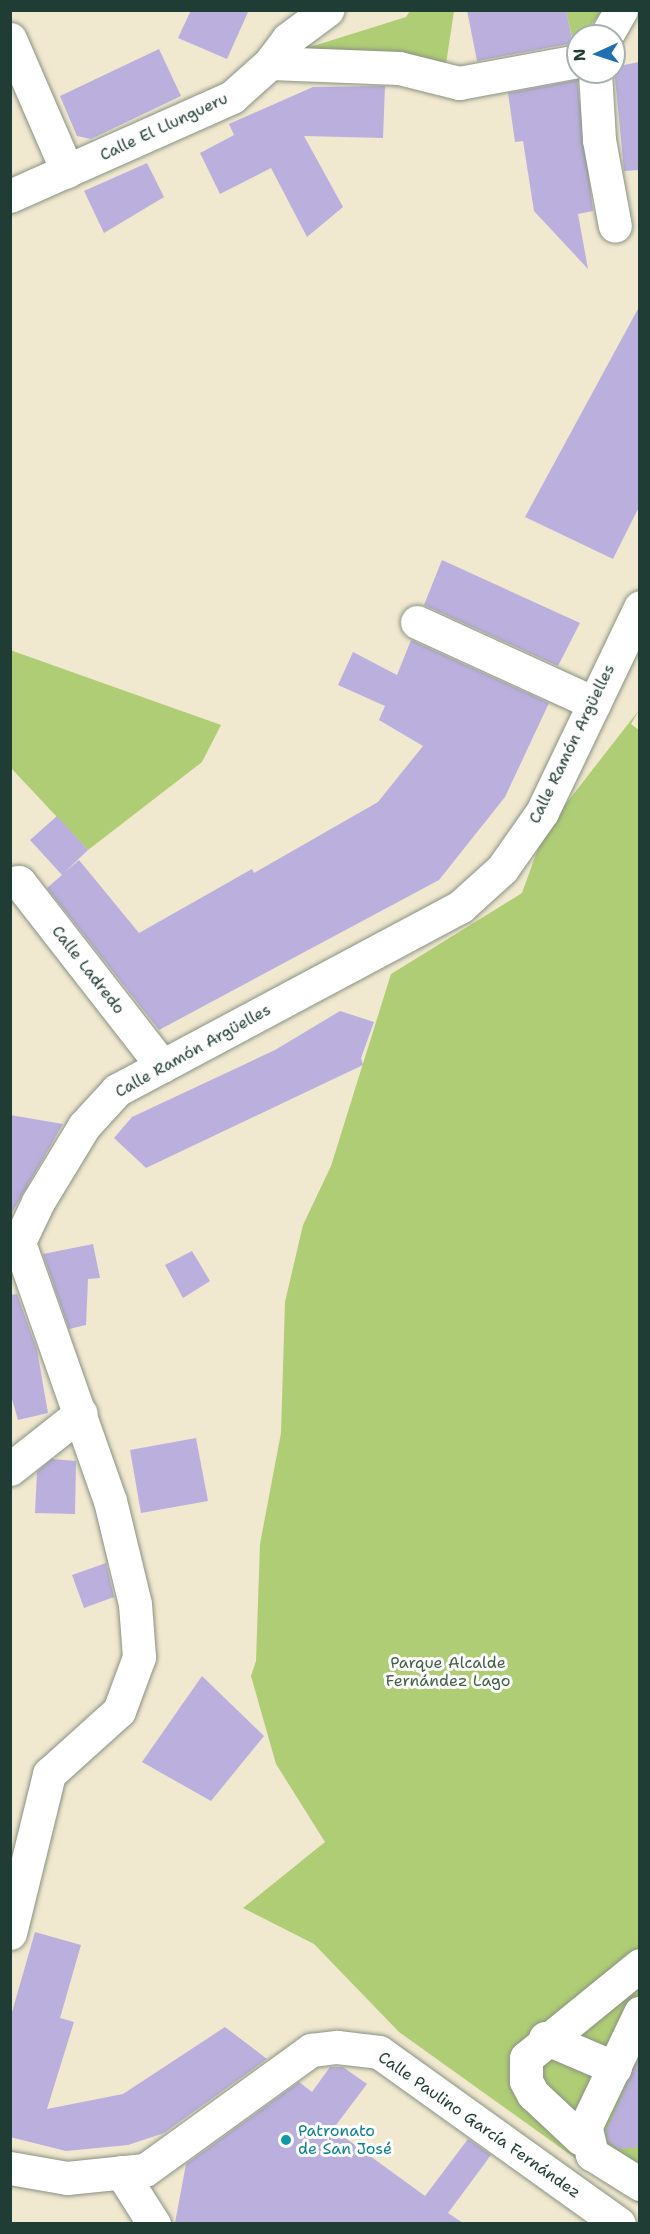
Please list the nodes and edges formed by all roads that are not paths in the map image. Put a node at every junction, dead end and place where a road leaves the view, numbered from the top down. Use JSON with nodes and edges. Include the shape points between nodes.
{"nodes":[{"id":1,"x":327,"y":10,"type":"edge"},
{"id":2,"x":621,"y":10,"type":"edge"},
{"id":3,"x":613,"y":24,"type":"edge"},
{"id":4,"x":10,"y":39,"type":"edge"},
{"id":5,"x":270,"y":63,"type":"junction"},
{"id":6,"x":566,"y":63,"type":"edge"},
{"id":7,"x":596,"y":84,"type":"edge"},
{"id":8,"x":67,"y":171,"type":"junction"},
{"id":9,"x":10,"y":196,"type":"edge"},
{"id":10,"x":615,"y":226,"type":"dead end"},
{"id":11,"x":639,"y":607,"type":"edge"},
{"id":12,"x":417,"y":622,"type":"dead end"},
{"id":13,"x":594,"y":703,"type":"junction"},
{"id":14,"x":10,"y":883,"type":"edge"},
{"id":15,"x":162,"y":1066,"type":"junction"},
{"id":16,"x":15,"y":1242,"type":"edge"},
{"id":17,"x":81,"y":1413,"type":"junction"},
{"id":18,"x":10,"y":1469,"type":"edge"},
{"id":19,"x":10,"y":1933,"type":"edge"},
{"id":20,"x":639,"y":1965,"type":"edge"},
{"id":21,"x":639,"y":2013,"type":"edge"},
{"id":22,"x":545,"y":2037,"type":"junction"},
{"id":23,"x":615,"y":2068,"type":"junction"},
{"id":24,"x":586,"y":2133,"type":"junction"},
{"id":25,"x":624,"y":2166,"type":"edge"},
{"id":26,"x":10,"y":2168,"type":"edge"},
{"id":27,"x":121,"y":2172,"type":"junction"},
{"id":28,"x":639,"y":2184,"type":"edge"},
{"id":29,"x":154,"y":2223,"type":"edge"},
{"id":30,"x":619,"y":2223,"type":"edge"}],
"edges":[{"from":1,"to":5,"type":"street","name":"Calle El Llungueru","via":[[288,39]]},
{"from":2,"to":3,"type":"street"},
{"from":4,"to":8,"type":"street"},
{"from":5,"to":6,"type":"street","via":[[399,68],[459,83]]},
{"from":5,"to":8,"type":"street","name":"Calle El Llungueru","via":[[232,97]]},
{"from":7,"to":10,"type":"street","via":[[599,140]]},
{"from":8,"to":9,"type":"street","name":"Calle El Llungueru"},
{"from":11,"to":13,"type":"street","name":"Calle Ramón Argüelles"},
{"from":12,"to":13,"type":"street"},
{"from":13,"to":15,"type":"street","name":"Calle Ramón Argüelles","via":[[542,812],[502,868],[460,907]]},
{"from":14,"to":15,"type":"street","name":"Calle Ladredo","via":[[19,882]]},
{"from":15,"to":16,"type":"street","name":"Calle Ramón Argüelles","via":[[117,1090],[84,1126]]},
{"from":16,"to":17,"type":"street","name":"Calle Ramón Argüelles"},
{"from":17,"to":18,"type":"street"},
{"from":17,"to":19,"type":"street","name":"Calle Ramón Argüelles","via":[[110,1500],[135,1604],[140,1657],[119,1712],[49,1774]]},
{"from":20,"to":22,"type":"street"},
{"from":21,"to":23,"type":"street"},
{"from":22,"to":23,"type":"street"},
{"from":22,"to":24,"type":"street","via":[[526,2058],[526,2081],[569,2132],[580,2138]]},
{"from":23,"to":24,"type":"street"},
{"from":24,"to":25,"type":"street","via":[[591,2154]]},
{"from":25,"to":28,"type":"street"},
{"from":26,"to":27,"type":"street","name":"Calle Paulino García Fernández","via":[[67,2178]]},
{"from":27,"to":29,"type":"street"},
{"from":27,"to":30,"type":"street","name":"Calle Paulino García Fernández","via":[[145,2170],[311,2050],[336,2047],[379,2052]]}]}
